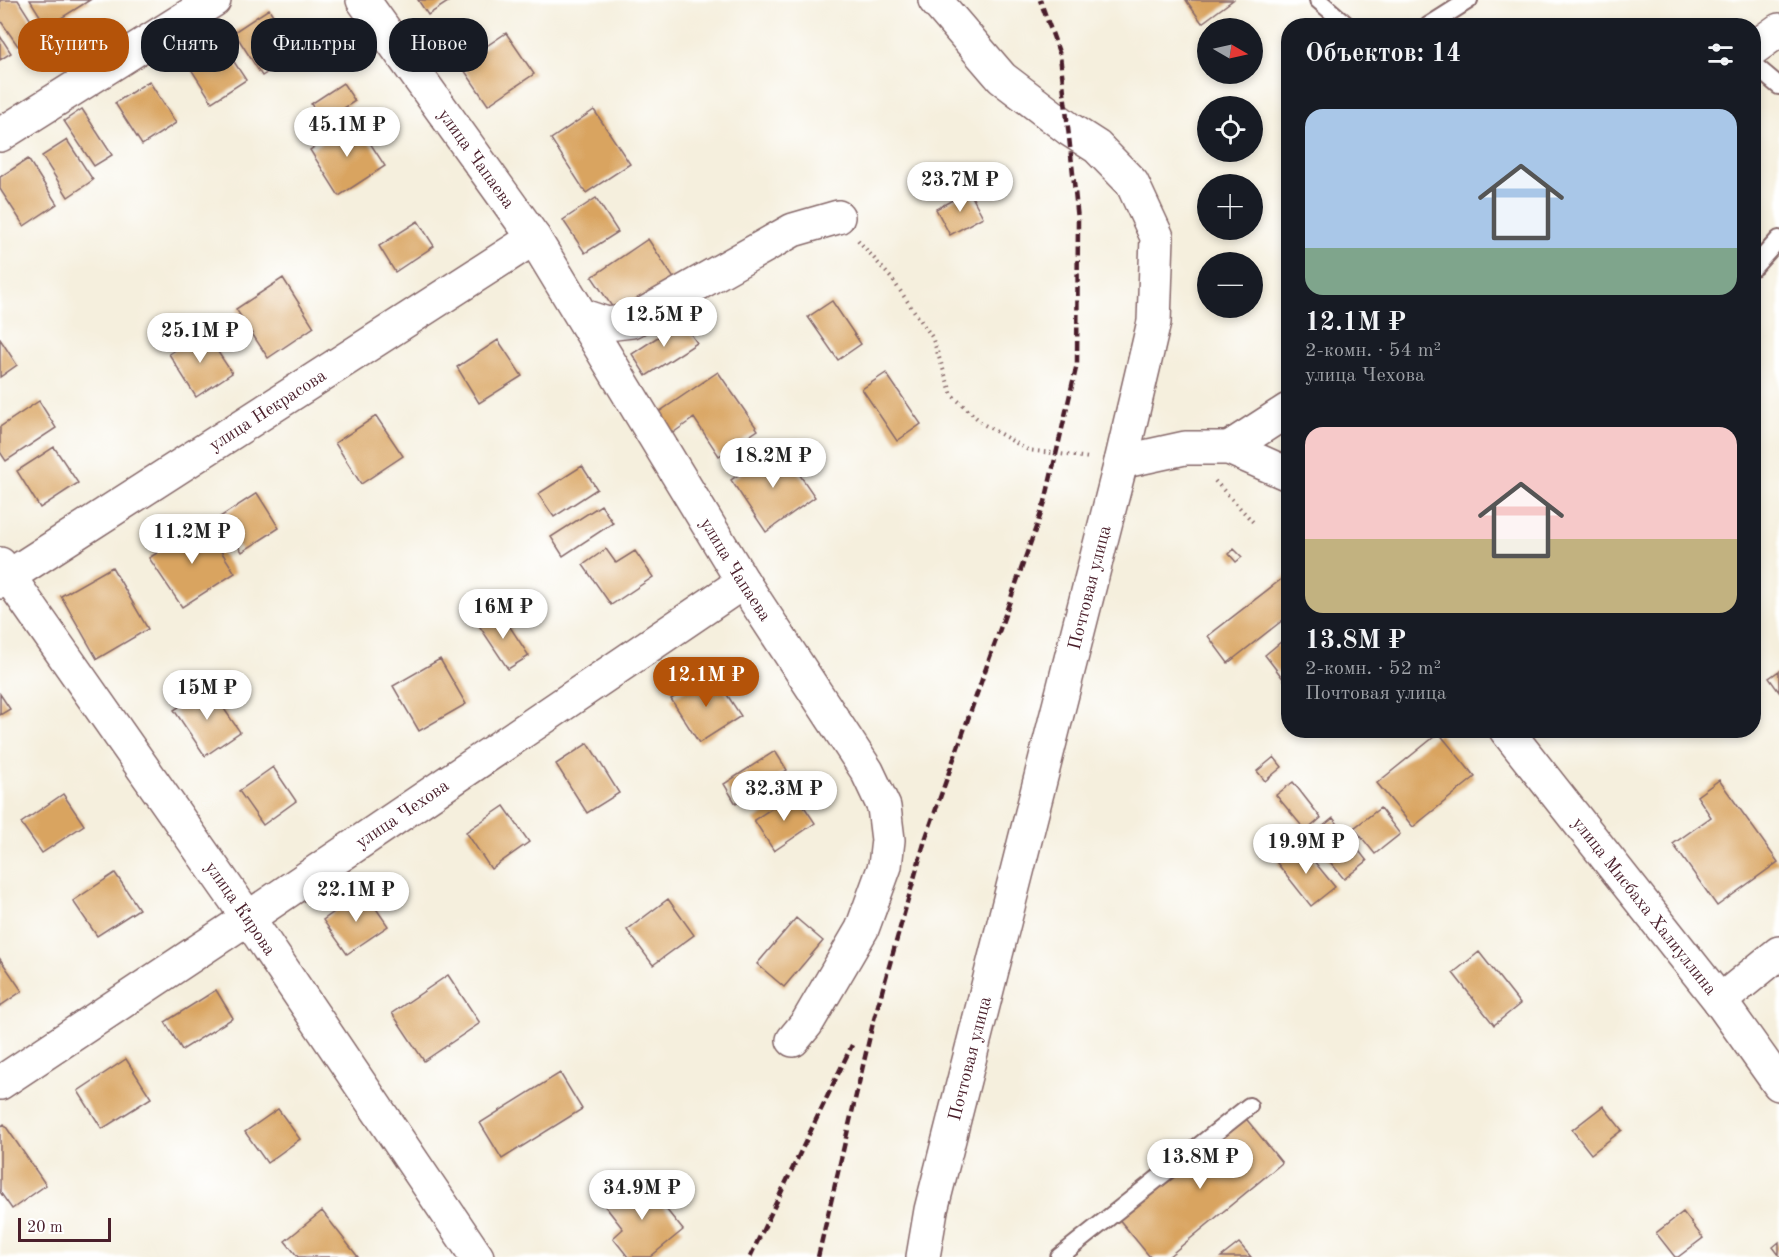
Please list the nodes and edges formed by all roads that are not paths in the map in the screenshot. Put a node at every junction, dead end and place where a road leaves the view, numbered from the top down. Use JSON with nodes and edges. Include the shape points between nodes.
{"nodes":[{"id":1,"x":214,"y":0,"type":"edge"},
{"id":2,"x":363,"y":0,"type":"edge"},
{"id":3,"x":935,"y":0,"type":"edge"},
{"id":4,"x":1318,"y":0,"type":"edge"},
{"id":5,"x":1469,"y":0,"type":"edge"},
{"id":6,"x":1339,"y":18,"type":"edge"},
{"id":7,"x":1441,"y":18,"type":"edge"},
{"id":8,"x":1779,"y":30,"type":"edge"},
{"id":9,"x":1761,"y":43,"type":"edge"},
{"id":10,"x":1761,"y":71,"type":"edge"},
{"id":11,"x":1779,"y":86,"type":"edge"},
{"id":12,"x":0,"y":135,"type":"edge"},
{"id":13,"x":838,"y":217,"type":"road end"},
{"id":14,"x":534,"y":238,"type":"junction"},
{"id":15,"x":1779,"y":239,"type":"edge"},
{"id":16,"x":1761,"y":259,"type":"edge"},
{"id":17,"x":583,"y":316,"type":"junction"},
{"id":18,"x":1281,"y":415,"type":"edge"},
{"id":19,"x":1229,"y":448,"type":"junction"},
{"id":20,"x":1121,"y":462,"type":"junction"},
{"id":21,"x":1281,"y":471,"type":"edge"},
{"id":22,"x":3,"y":574,"type":"edge"},
{"id":23,"x":743,"y":582,"type":"junction"},
{"id":24,"x":1512,"y":738,"type":"edge"},
{"id":25,"x":248,"y":918,"type":"junction"},
{"id":26,"x":1779,"y":953,"type":"edge"},
{"id":27,"x":1720,"y":1001,"type":"junction"},
{"id":28,"x":793,"y":1040,"type":"dead end"},
{"id":29,"x":0,"y":1083,"type":"edge"},
{"id":30,"x":1779,"y":1084,"type":"edge"},
{"id":31,"x":1249,"y":1106,"type":"dead end"},
{"id":32,"x":477,"y":1257,"type":"edge"},
{"id":33,"x":923,"y":1257,"type":"edge"},
{"id":34,"x":1059,"y":1257,"type":"edge"}],
"edges":[{"from":1,"to":12,"type":"street"},
{"from":2,"to":14,"type":"street","name":"улица Чапаева"},
{"from":3,"to":20,"type":"street","name":"Почтовая улица","via":[[1002,78],[1097,147],[1132,183],[1157,237],[1154,322]]},
{"from":4,"to":6,"type":"lane"},
{"from":5,"to":7,"type":"lane"},
{"from":8,"to":9,"type":"street"},
{"from":10,"to":11,"type":"lane"},
{"from":13,"to":17,"type":"street","via":[[793,230],[632,321],[607,324]]},
{"from":14,"to":17,"type":"street","name":"улица Чапаева"},
{"from":14,"to":22,"type":"street","name":"улица Некрасова"},
{"from":15,"to":16,"type":"lane"},
{"from":17,"to":23,"type":"street","name":"улица Чапаева"},
{"from":18,"to":19,"type":"street"},
{"from":19,"to":20,"type":"street","via":[[1185,448]]},
{"from":19,"to":21,"type":"street"},
{"from":20,"to":33,"type":"street","name":"Почтовая улица","via":[[934,1198]]},
{"from":22,"to":25,"type":"street","name":"улица Кирова"},
{"from":23,"to":25,"type":"street","name":"улица Чехова"},
{"from":23,"to":28,"type":"street","name":"улица Чапаева","via":[[867,771],[884,807],[888,840],[885,866],[862,929]]},
{"from":24,"to":27,"type":"street","name":"улица Мисбаха Халиуллина"},
{"from":25,"to":29,"type":"street","name":"улица Чехова"},
{"from":25,"to":32,"type":"street","name":"улица Кирова"},
{"from":26,"to":27,"type":"street"},
{"from":27,"to":30,"type":"street","name":"улица Мисбаха Халиуллина"},
{"from":31,"to":34,"type":"lane"}]}
